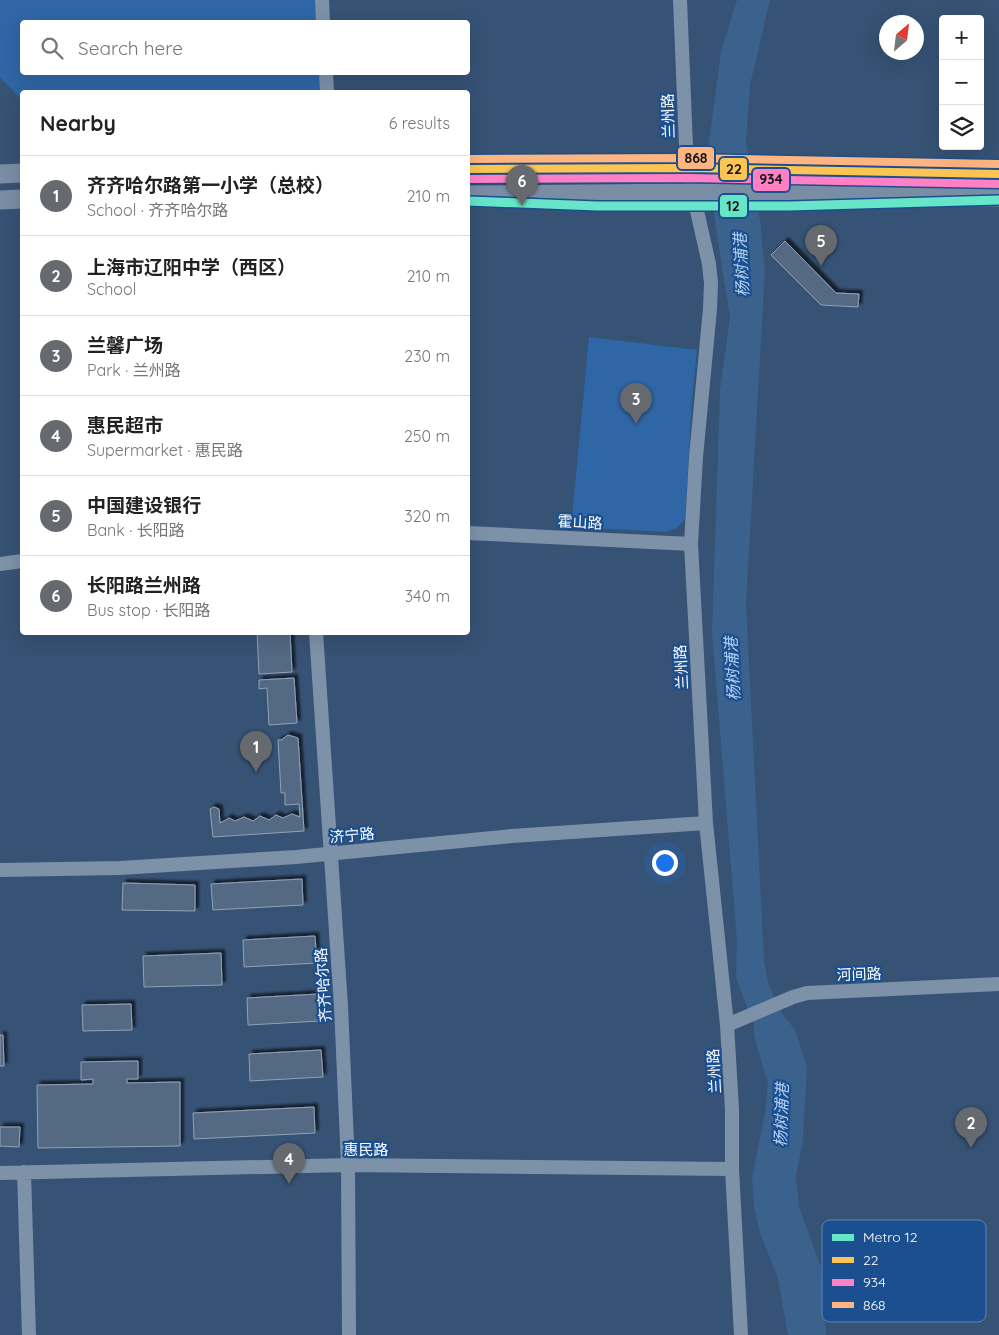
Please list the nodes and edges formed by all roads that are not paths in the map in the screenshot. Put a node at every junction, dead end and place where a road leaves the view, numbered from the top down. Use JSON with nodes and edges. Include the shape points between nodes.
{"nodes":[{"id":1,"x":322,"y":0,"type":"edge"},
{"id":2,"x":680,"y":0,"type":"edge"},
{"id":3,"x":323,"y":20,"type":"edge"},
{"id":4,"x":326,"y":75,"type":"edge"},
{"id":5,"x":327,"y":90,"type":"edge"},
{"id":6,"x":689,"y":168,"type":"junction"},
{"id":7,"x":470,"y":169,"type":"edge"},
{"id":8,"x":20,"y":173,"type":"edge"},
{"id":9,"x":0,"y":174,"type":"edge"},
{"id":10,"x":999,"y":174,"type":"edge"},
{"id":11,"x":470,"y":194,"type":"edge"},
{"id":12,"x":693,"y":194,"type":"junction"},
{"id":13,"x":999,"y":197,"type":"edge"},
{"id":14,"x":20,"y":199,"type":"edge"},
{"id":15,"x":0,"y":200,"type":"edge"},
{"id":16,"x":470,"y":533,"type":"edge"},
{"id":17,"x":691,"y":544,"type":"junction"},
{"id":18,"x":20,"y":561,"type":"edge"},
{"id":19,"x":0,"y":564,"type":"edge"},
{"id":20,"x":316,"y":635,"type":"edge"},
{"id":21,"x":706,"y":822,"type":"junction"},
{"id":22,"x":330,"y":854,"type":"junction"},
{"id":23,"x":0,"y":870,"type":"edge"},
{"id":24,"x":999,"y":984,"type":"edge"},
{"id":25,"x":728,"y":1026,"type":"junction"},
{"id":26,"x":348,"y":1165,"type":"junction"},
{"id":27,"x":732,"y":1169,"type":"junction"},
{"id":28,"x":24,"y":1172,"type":"junction"},
{"id":29,"x":0,"y":1173,"type":"edge"},
{"id":30,"x":29,"y":1335,"type":"edge"},
{"id":31,"x":349,"y":1335,"type":"edge"},
{"id":32,"x":741,"y":1335,"type":"edge"}],
"edges":[{"from":1,"to":3,"type":"street"},
{"from":2,"to":6,"type":"street","name":"兰州路"},
{"from":4,"to":5,"type":"street"},
{"from":6,"to":7,"type":"main road"},
{"from":6,"to":10,"type":"main road"},
{"from":6,"to":12,"type":"street","name":"兰州路"},
{"from":8,"to":9,"type":"main road"},
{"from":11,"to":12,"type":"main road"},
{"from":12,"to":13,"type":"main road"},
{"from":12,"to":17,"type":"street","name":"兰州路","via":[[711,283]]},
{"from":14,"to":15,"type":"main road"},
{"from":16,"to":17,"type":"street","name":"霍山路"},
{"from":17,"to":21,"type":"street","name":"兰州路"},
{"from":18,"to":19,"type":"street"},
{"from":20,"to":22,"type":"street","name":"齐齐哈尔路"},
{"from":21,"to":22,"type":"street","name":"济宁路","via":[[512,836]]},
{"from":21,"to":25,"type":"street","name":"兰州路"},
{"from":22,"to":23,"type":"street","name":"济宁路","via":[[120,868]]},
{"from":22,"to":26,"type":"street","name":"齐齐哈尔路"},
{"from":24,"to":25,"type":"street","name":"河间路","via":[[819,992],[793,997]]},
{"from":25,"to":27,"type":"street","name":"兰州路"},
{"from":26,"to":27,"type":"street","name":"惠民路"},
{"from":26,"to":28,"type":"street","name":"惠民路"},
{"from":26,"to":31,"type":"street","name":"齐齐哈尔路"},
{"from":27,"to":32,"type":"street","name":"兰州路"},
{"from":28,"to":29,"type":"street","name":"惠民路"},
{"from":28,"to":30,"type":"street"}]}
